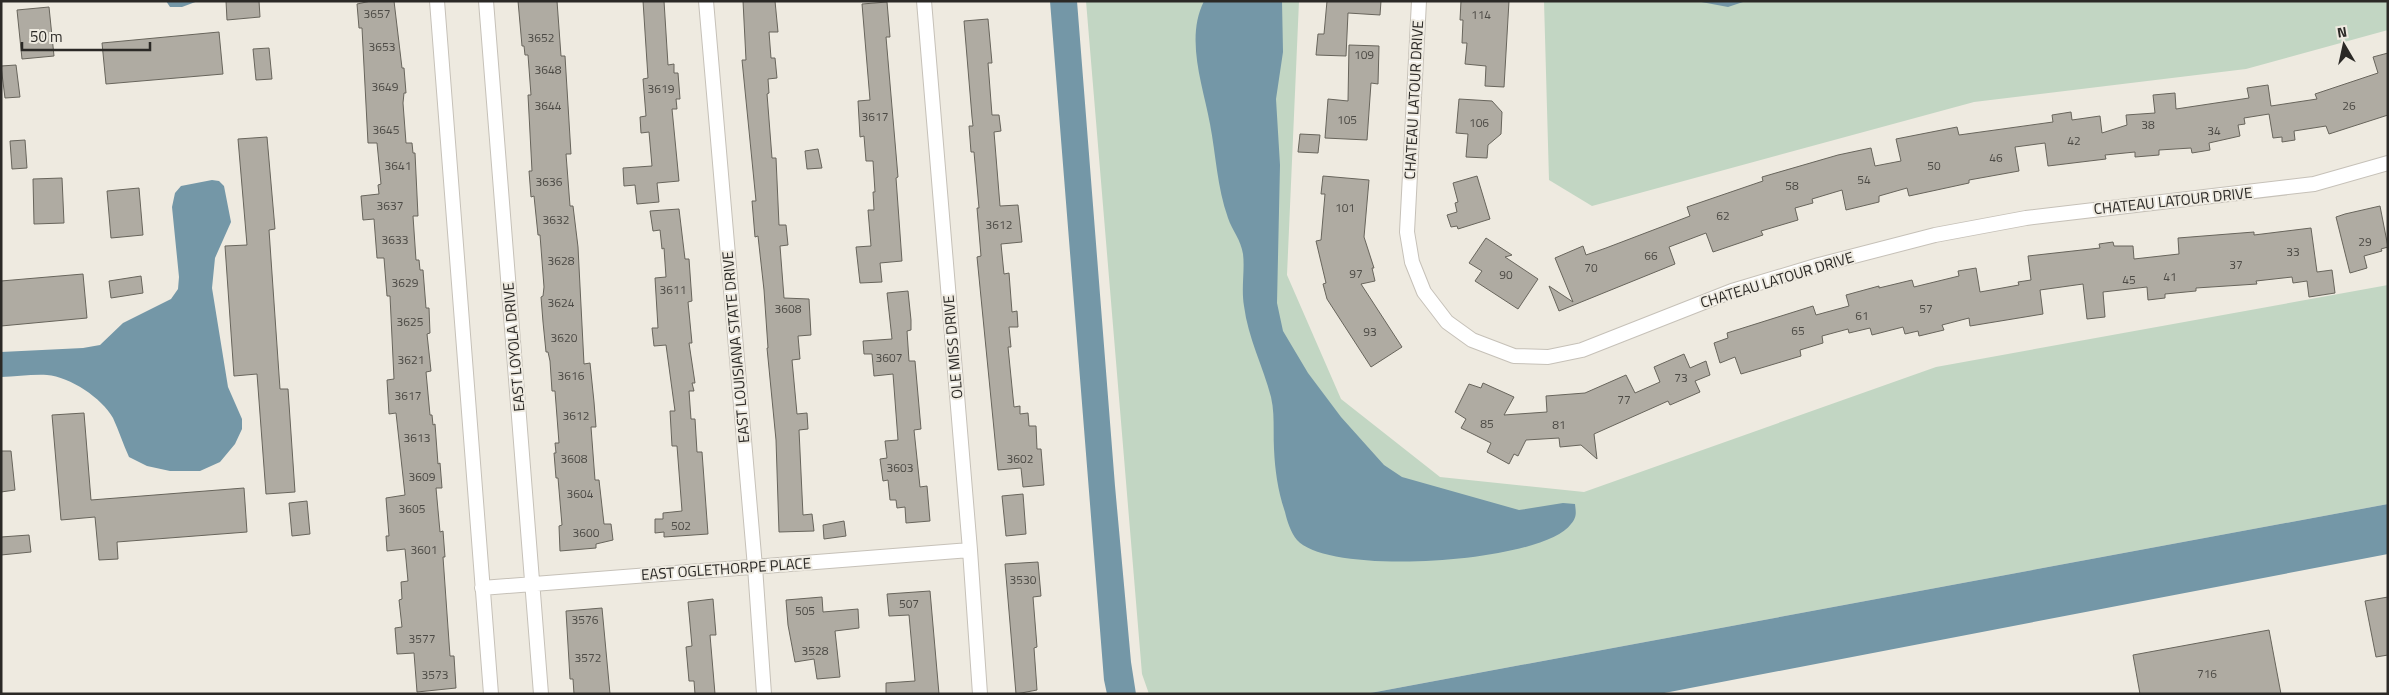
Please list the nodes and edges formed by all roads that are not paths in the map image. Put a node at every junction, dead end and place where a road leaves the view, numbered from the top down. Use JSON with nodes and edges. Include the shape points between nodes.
{"nodes":[{"id":1,"x":437,"y":1,"type":"edge"},
{"id":2,"x":486,"y":1,"type":"edge"},
{"id":3,"x":706,"y":1,"type":"edge"},
{"id":4,"x":924,"y":1,"type":"edge"},
{"id":5,"x":1419,"y":1,"type":"edge"},
{"id":6,"x":2388,"y":163,"type":"edge"},
{"id":7,"x":970,"y":550,"type":"junction"},
{"id":8,"x":755,"y":567,"type":"junction"},
{"id":9,"x":532,"y":584,"type":"junction"},
{"id":10,"x":482,"y":588,"type":"junction"},
{"id":11,"x":490,"y":694,"type":"edge"},
{"id":12,"x":541,"y":694,"type":"edge"},
{"id":13,"x":764,"y":694,"type":"edge"},
{"id":14,"x":980,"y":694,"type":"edge"}],
"edges":[{"from":1,"to":10,"type":"street"},
{"from":2,"to":9,"type":"street","name":"EAST LOYOLA DRIVE"},
{"from":3,"to":8,"type":"street","name":"EAST LOUISIANA STATE DRIVE"},
{"from":4,"to":7,"type":"street","name":"OLE MISS DRIVE"},
{"from":5,"to":6,"type":"street","name":"CHATEAU LATOUR DRIVE","via":[[1407,232],[1412,262],[1424,292],[1447,322],[1472,340],[1514,356],[1548,357],[1582,350],[1732,291],[1935,235],[2026,218],[2314,184]]},
{"from":7,"to":8,"type":"street","name":"EAST OGLETHORPE PLACE"},
{"from":7,"to":14,"type":"street","name":"OLE MISS DRIVE"},
{"from":8,"to":9,"type":"street","name":"EAST OGLETHORPE PLACE"},
{"from":8,"to":13,"type":"street","name":"EAST LOUISIANA STATE DRIVE"},
{"from":9,"to":10,"type":"street","name":"EAST OGLETHORPE PLACE"},
{"from":9,"to":12,"type":"street","name":"EAST LOYOLA DRIVE"},
{"from":10,"to":11,"type":"street"}]}
